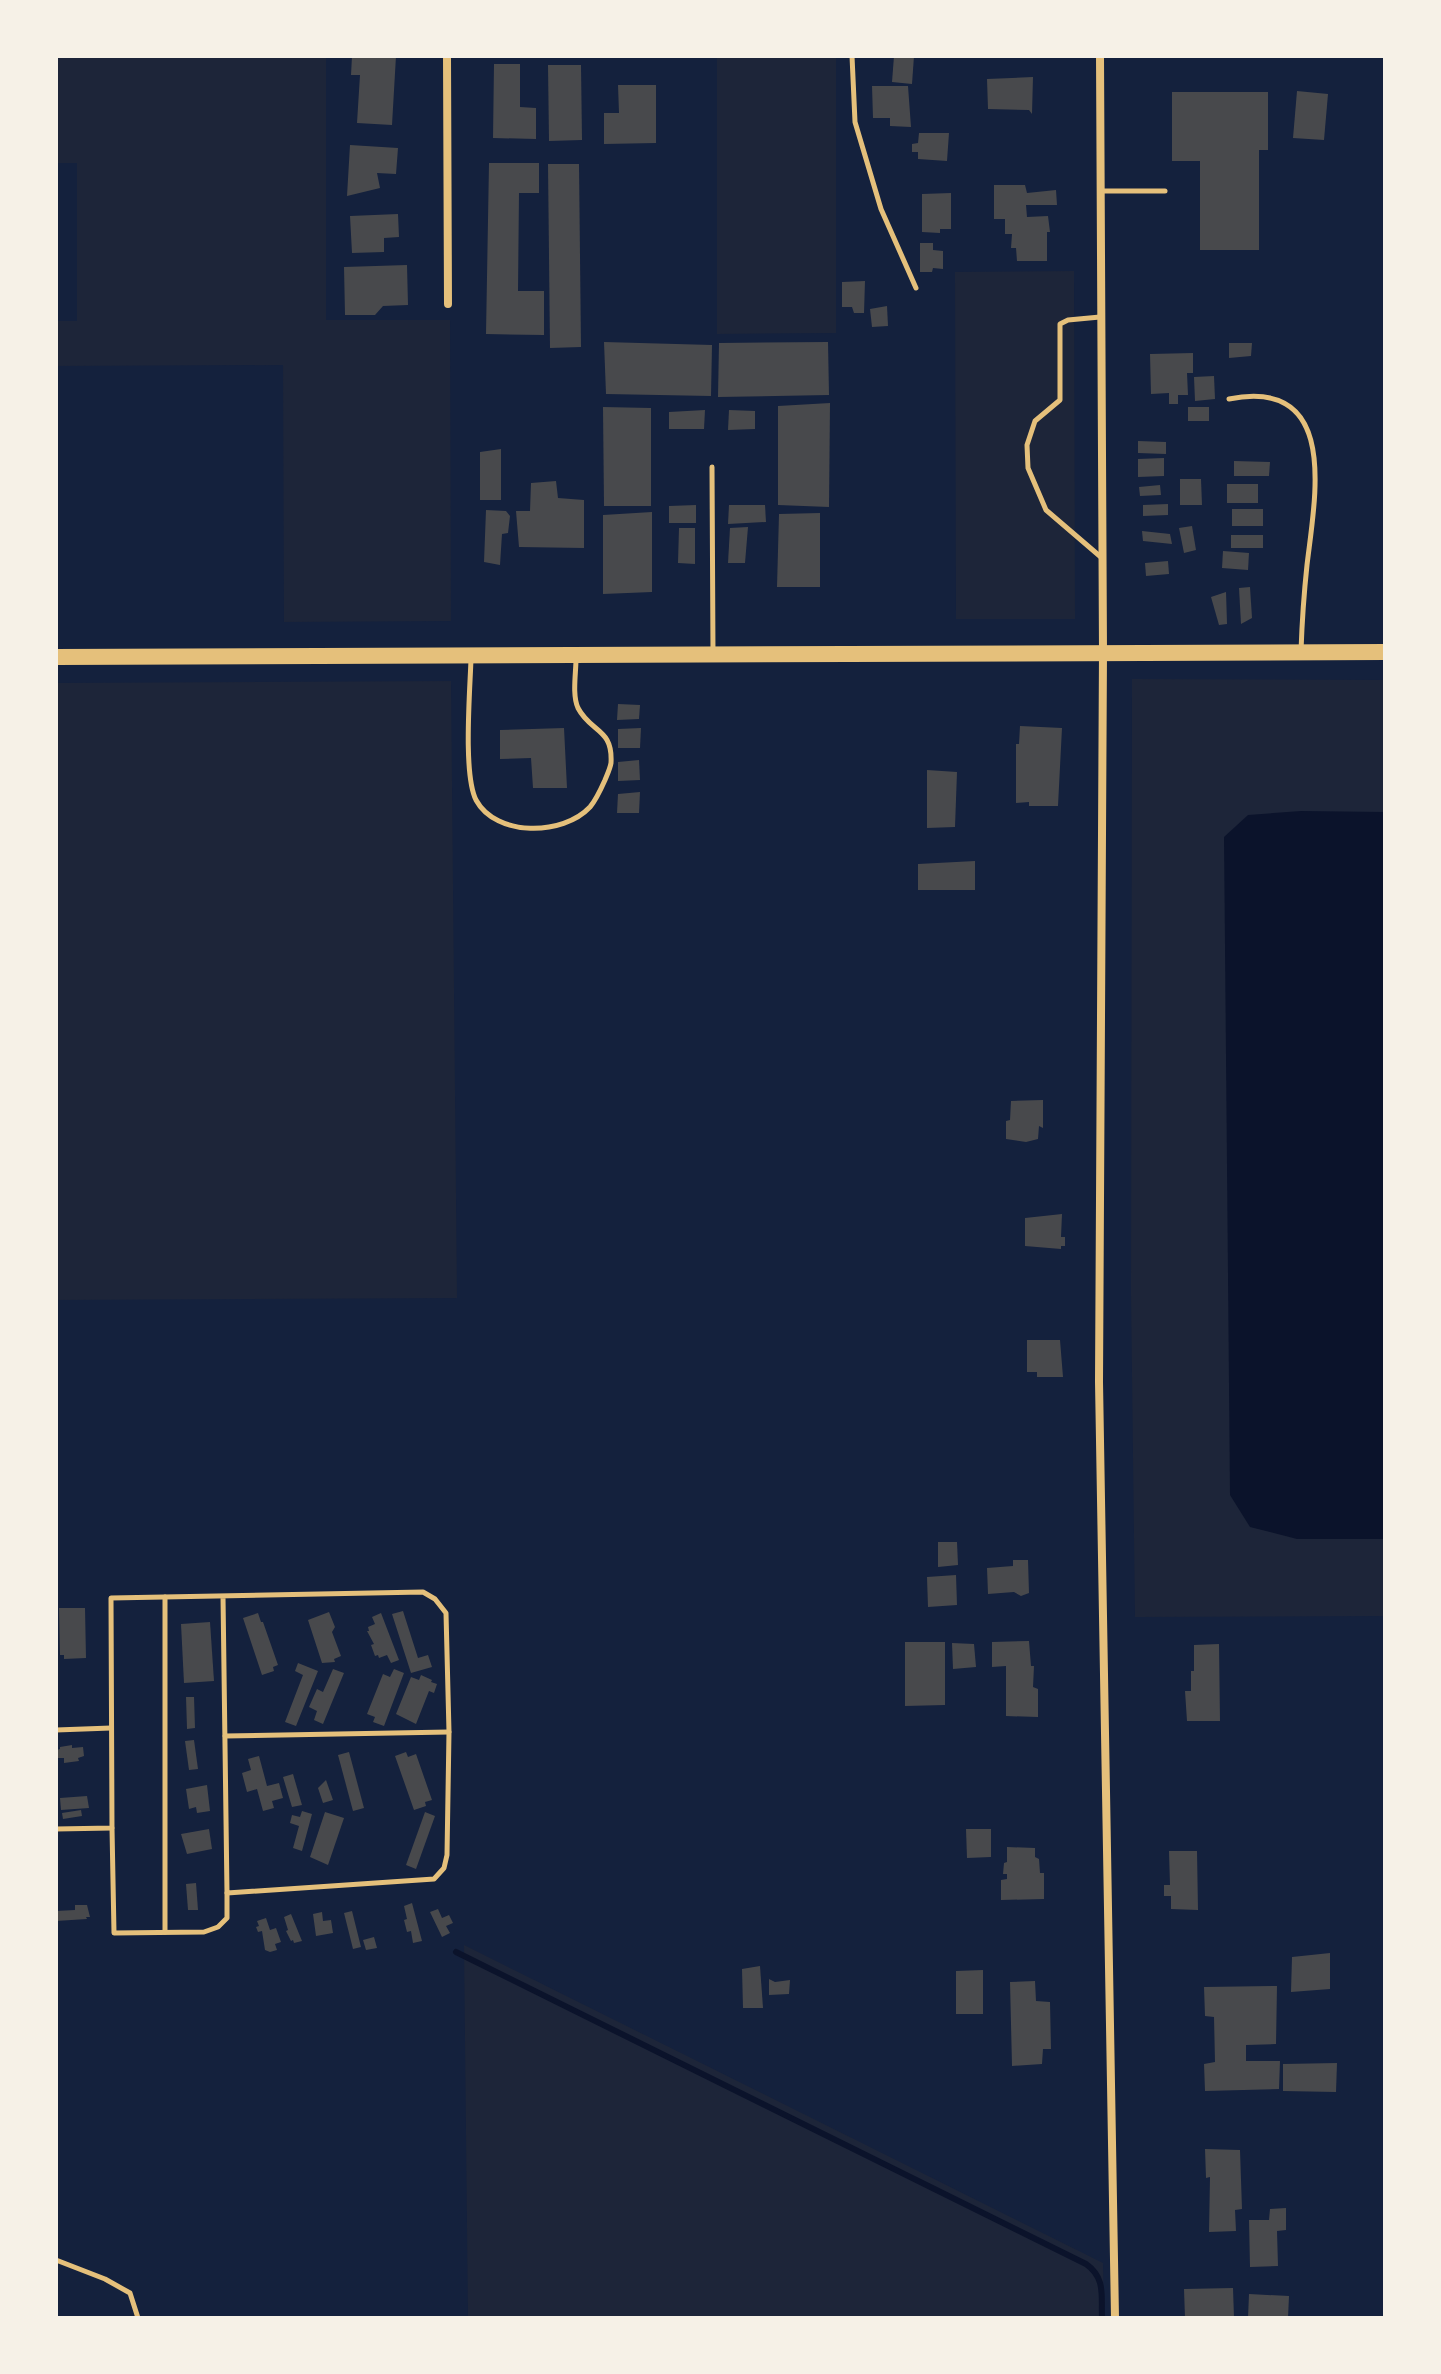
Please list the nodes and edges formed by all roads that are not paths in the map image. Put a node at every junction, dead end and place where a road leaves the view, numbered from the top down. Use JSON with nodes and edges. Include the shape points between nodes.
{"nodes":[{"id":1,"x":447,"y":56,"type":"edge"},
{"id":2,"x":852,"y":56,"type":"edge"},
{"id":3,"x":1100,"y":56,"type":"edge"},
{"id":4,"x":1101,"y":191,"type":"junction"},
{"id":5,"x":1165,"y":191,"type":"dead end"},
{"id":6,"x":916,"y":288,"type":"dead end"},
{"id":7,"x":448,"y":304,"type":"dead end"},
{"id":8,"x":1102,"y":317,"type":"junction"},
{"id":9,"x":1229,"y":399,"type":"dead end"},
{"id":10,"x":712,"y":467,"type":"dead end"},
{"id":11,"x":1103,"y":559,"type":"junction"},
{"id":12,"x":1103,"y":652,"type":"junction"},
{"id":13,"x":1301,"y":652,"type":"junction"},
{"id":14,"x":1385,"y":652,"type":"edge"},
{"id":15,"x":713,"y":653,"type":"junction"},
{"id":16,"x":471,"y":654,"type":"junction"},
{"id":17,"x":576,"y":654,"type":"junction"},
{"id":18,"x":56,"y":657,"type":"edge"},
{"id":19,"x":223,"y":1596,"type":"junction"},
{"id":20,"x":165,"y":1597,"type":"junction"},
{"id":21,"x":111,"y":1728,"type":"junction"},
{"id":22,"x":56,"y":1730,"type":"edge"},
{"id":23,"x":449,"y":1732,"type":"junction"},
{"id":24,"x":225,"y":1736,"type":"junction"},
{"id":25,"x":112,"y":1828,"type":"junction"},
{"id":26,"x":56,"y":1829,"type":"edge"},
{"id":27,"x":227,"y":1893,"type":"junction"},
{"id":28,"x":165,"y":1932,"type":"junction"},
{"id":29,"x":56,"y":2260,"type":"edge"},
{"id":30,"x":138,"y":2318,"type":"edge"},
{"id":31,"x":1115,"y":2318,"type":"edge"}],
"edges":[{"from":1,"to":7,"type":"street"},
{"from":2,"to":6,"type":"lane","via":[[855,122],[881,209]]},
{"from":3,"to":4,"type":"street"},
{"from":4,"to":5,"type":"lane"},
{"from":4,"to":8,"type":"street"},
{"from":8,"to":11,"type":"street"},
{"from":8,"to":11,"type":"lane","via":[[1060,324],[1060,400],[1035,421],[1027,445],[1028,468],[1046,510]]},
{"from":9,"to":13,"type":"lane","via":[[1247,395],[1285,402],[1305,426],[1315,453]]},
{"from":10,"to":15,"type":"lane"},
{"from":11,"to":12,"type":"street"},
{"from":12,"to":13,"type":"main road"},
{"from":12,"to":15,"type":"main road"},
{"from":12,"to":31,"type":"street","via":[[1099,1382]]},
{"from":13,"to":14,"type":"main road"},
{"from":15,"to":17,"type":"main road"},
{"from":16,"to":17,"type":"main road"},
{"from":16,"to":17,"type":"lane","via":[[471,786],[489,816],[523,828],[574,819],[590,807],[611,766],[603,733],[576,705]]},
{"from":16,"to":18,"type":"main road"},
{"from":19,"to":20,"type":"lane"},
{"from":19,"to":23,"type":"lane","via":[[423,1592],[435,1599],[446,1613]]},
{"from":19,"to":24,"type":"lane"},
{"from":20,"to":21,"type":"lane","via":[[111,1598]]},
{"from":20,"to":28,"type":"lane"},
{"from":21,"to":22,"type":"lane"},
{"from":21,"to":25,"type":"lane"},
{"from":23,"to":24,"type":"lane"},
{"from":23,"to":27,"type":"lane","via":[[447,1855],[434,1879]]},
{"from":24,"to":27,"type":"lane"},
{"from":25,"to":26,"type":"lane"},
{"from":25,"to":28,"type":"lane","via":[[114,1933]]},
{"from":27,"to":28,"type":"lane","via":[[227,1918],[218,1927]]},
{"from":29,"to":30,"type":"lane","via":[[130,2293]]}]}
